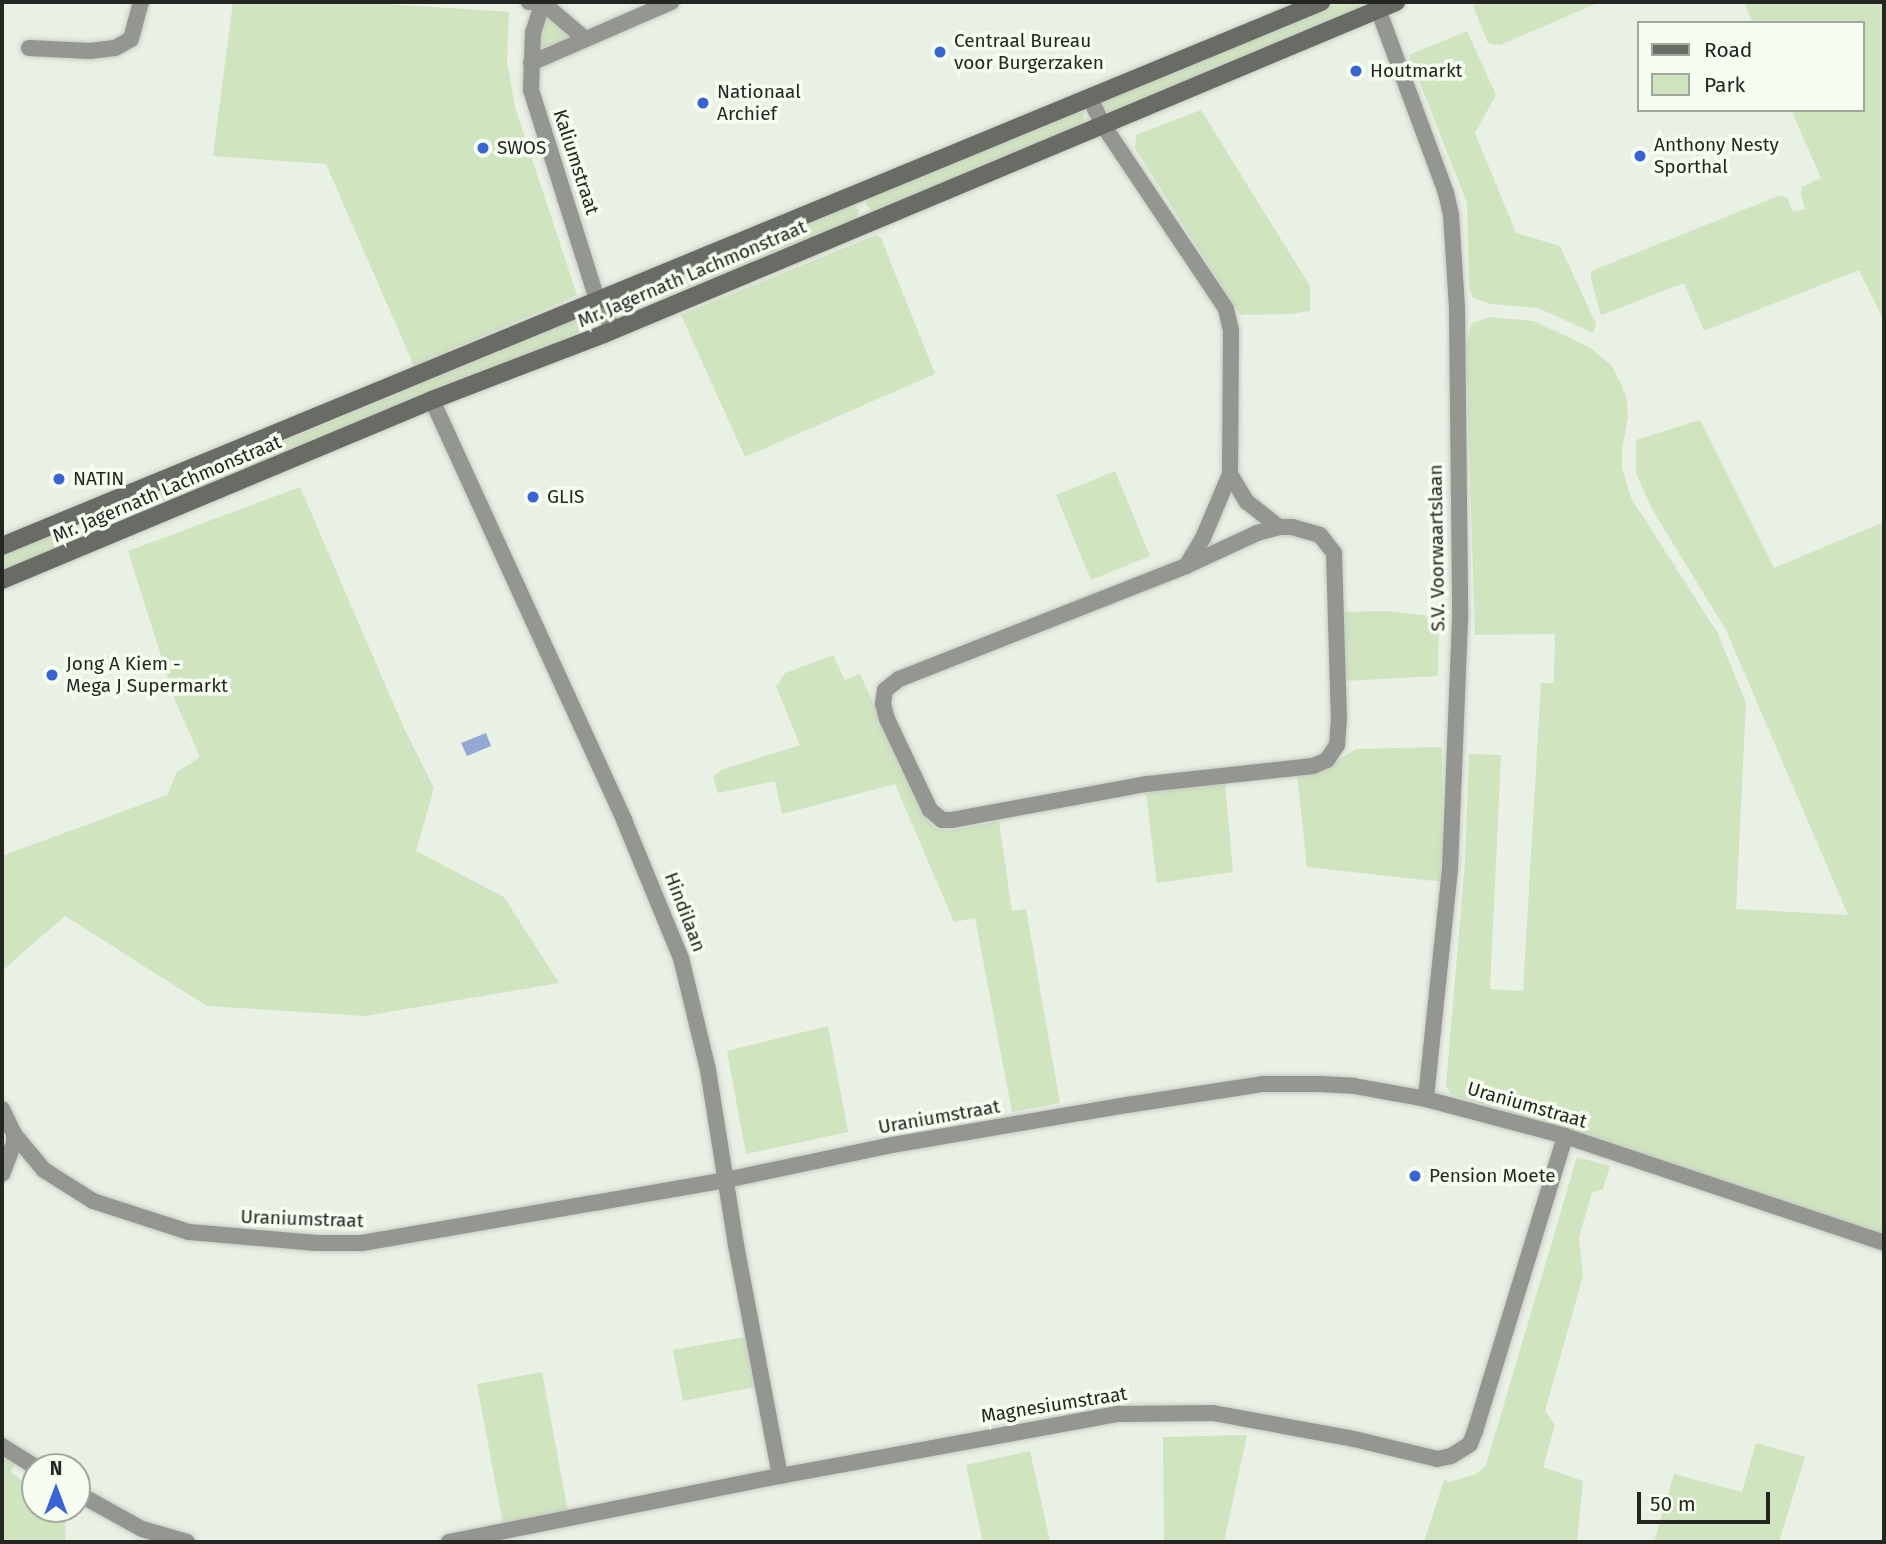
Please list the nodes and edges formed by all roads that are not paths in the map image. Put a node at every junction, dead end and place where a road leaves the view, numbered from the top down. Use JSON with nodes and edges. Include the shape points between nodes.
{"nodes":[{"id":1,"x":141,"y":2,"type":"edge"},
{"id":2,"x":528,"y":2,"type":"edge"},
{"id":3,"x":543,"y":2,"type":"edge"},
{"id":4,"x":671,"y":2,"type":"edge"},
{"id":5,"x":1321,"y":2,"type":"edge"},
{"id":6,"x":1391,"y":4,"type":"edge"},
{"id":7,"x":584,"y":38,"type":"junction"},
{"id":8,"x":29,"y":48,"type":"dead end"},
{"id":9,"x":531,"y":63,"type":"junction"},
{"id":10,"x":1089,"y":97,"type":"junction"},
{"id":11,"x":1103,"y":125,"type":"junction"},
{"id":12,"x":598,"y":302,"type":"junction"},
{"id":13,"x":614,"y":330,"type":"junction"},
{"id":14,"x":432,"y":400,"type":"junction"},
{"id":15,"x":1230,"y":474,"type":"junction"},
{"id":16,"x":1279,"y":527,"type":"junction"},
{"id":17,"x":2,"y":546,"type":"edge"},
{"id":18,"x":1186,"y":566,"type":"junction"},
{"id":19,"x":2,"y":580,"type":"edge"},
{"id":20,"x":1426,"y":1099,"type":"junction"},
{"id":21,"x":2,"y":1109,"type":"edge"},
{"id":22,"x":14,"y":1134,"type":"junction"},
{"id":23,"x":1565,"y":1136,"type":"junction"},
{"id":24,"x":2,"y":1174,"type":"edge"},
{"id":25,"x":726,"y":1180,"type":"junction"},
{"id":26,"x":1884,"y":1243,"type":"edge"},
{"id":27,"x":2,"y":1446,"type":"edge"},
{"id":28,"x":21,"y":1458,"type":"edge"},
{"id":29,"x":780,"y":1476,"type":"junction"},
{"id":30,"x":91,"y":1501,"type":"edge"},
{"id":31,"x":187,"y":1542,"type":"edge"},
{"id":32,"x":449,"y":1542,"type":"edge"}],
"edges":[{"from":1,"to":8,"type":"street","via":[[131,39],[115,48]]},
{"from":2,"to":3,"type":"street"},
{"from":3,"to":7,"type":"street"},
{"from":3,"to":9,"type":"street","name":"Kaliumstraat","via":[[533,32]]},
{"from":4,"to":7,"type":"street"},
{"from":5,"to":10,"type":"main road","name":"Mr. Jagernath Lachmonstraat"},
{"from":6,"to":11,"type":"main road","name":"Mr. Jagernath Lachmonstraat"},
{"from":6,"to":20,"type":"street","name":"S.V. Voorwaartslaan","via":[[1447,193],[1457,309],[1459,648],[1450,869]]},
{"from":7,"to":9,"type":"street"},
{"from":9,"to":12,"type":"street","name":"Kaliumstraat","via":[[531,90]]},
{"from":10,"to":11,"type":"street"},
{"from":10,"to":12,"type":"main road","name":"Mr. Jagernath Lachmonstraat"},
{"from":11,"to":13,"type":"main road","name":"Mr. Jagernath Lachmonstraat"},
{"from":11,"to":15,"type":"street","via":[[1226,309],[1231,331]]},
{"from":12,"to":13,"type":"street","name":"Kaliumstraat"},
{"from":12,"to":17,"type":"main road","name":"Mr. Jagernath Lachmonstraat"},
{"from":13,"to":14,"type":"main road","name":"Mr. Jagernath Lachmonstraat"},
{"from":14,"to":19,"type":"main road","name":"Mr. Jagernath Lachmonstraat"},
{"from":14,"to":25,"type":"street","name":"Hindilaan","via":[[624,820],[681,958],[708,1070]]},
{"from":15,"to":16,"type":"street","via":[[1247,502]]},
{"from":15,"to":18,"type":"street"},
{"from":16,"to":18,"type":"street"},
{"from":16,"to":18,"type":"street","via":[[1320,535],[1334,554],[1339,717],[1337,745],[1327,760],[1313,766],[1146,784],[952,820],[942,820],[930,810],[887,719],[885,690],[918,671]]},
{"from":20,"to":23,"type":"street","name":"Uraniumstraat"},
{"from":20,"to":25,"type":"street","name":"Uraniumstraat","via":[[1353,1086],[1263,1084],[892,1145]]},
{"from":21,"to":22,"type":"street","name":"Uraniumstraat"},
{"from":22,"to":24,"type":"street"},
{"from":22,"to":25,"type":"street","name":"Uraniumstraat","via":[[44,1170],[93,1201],[188,1232],[317,1243],[400,1238]]},
{"from":23,"to":26,"type":"street","name":"Uraniumstraat"},
{"from":23,"to":29,"type":"street","name":"Magnesiumstraat","via":[[1475,1431],[1470,1444],[1457,1454],[1437,1459],[1248,1418],[1151,1412],[1091,1418]]},
{"from":25,"to":29,"type":"street","name":"Hindilaan"},
{"from":27,"to":28,"type":"street"},
{"from":29,"to":32,"type":"street","name":"Magnesiumstraat"},
{"from":30,"to":31,"type":"street","via":[[142,1529]]}]}
